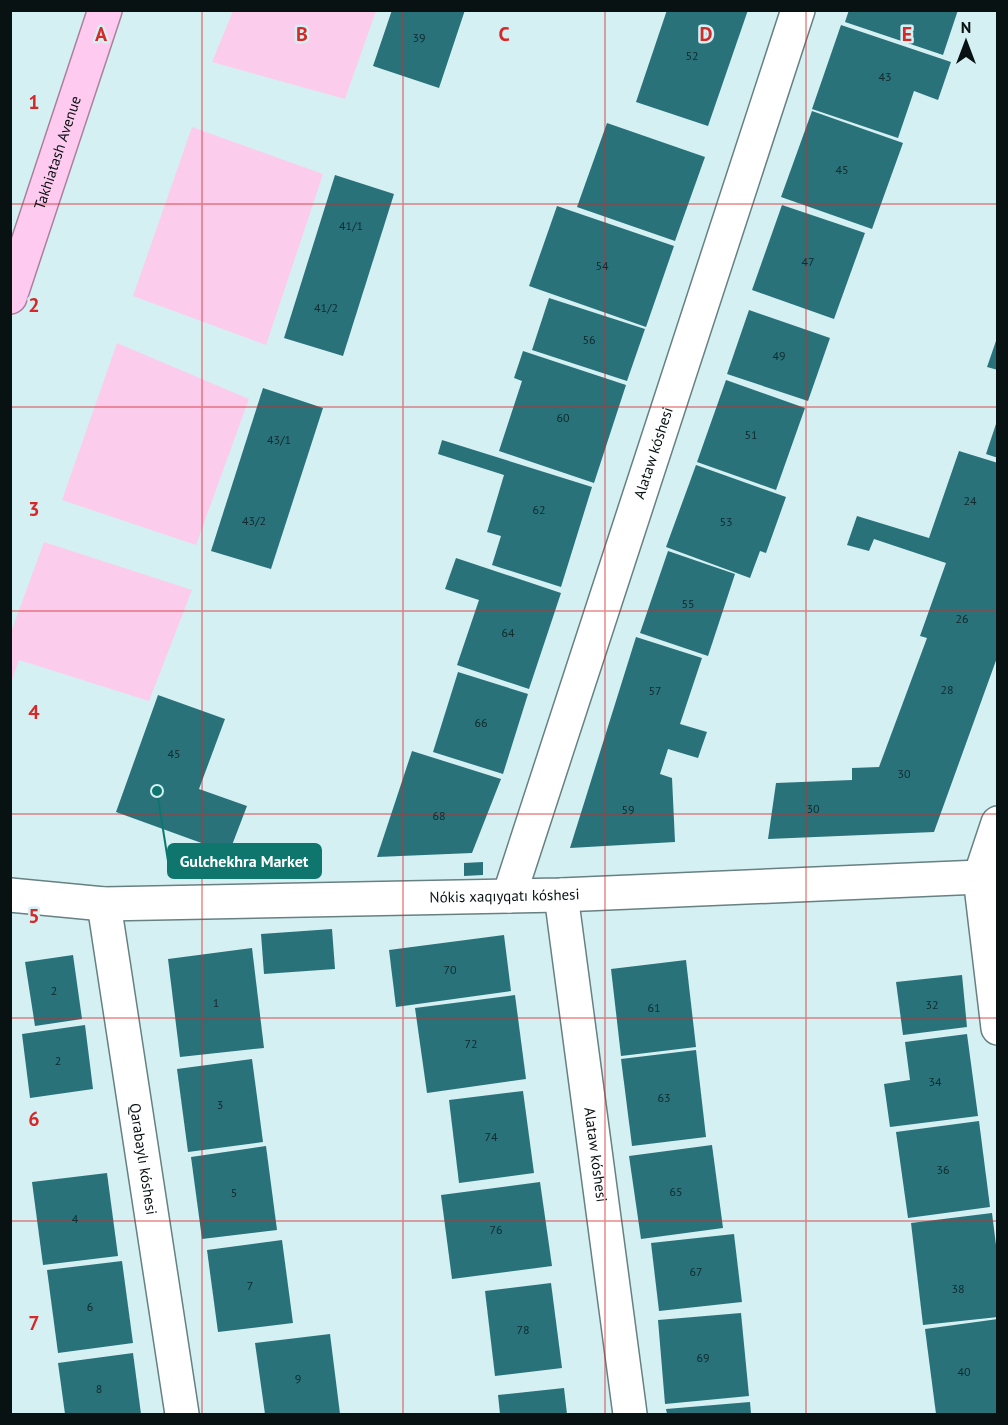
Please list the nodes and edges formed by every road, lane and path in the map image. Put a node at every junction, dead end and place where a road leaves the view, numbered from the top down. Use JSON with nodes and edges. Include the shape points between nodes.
{"nodes":[{"id":1,"x":105,"y":10,"type":"edge"},
{"id":2,"x":798,"y":10,"type":"edge"},
{"id":3,"x":10,"y":297,"type":"edge"},
{"id":4,"x":998,"y":824,"type":"edge"},
{"id":5,"x":989,"y":876,"type":"edge"},
{"id":6,"x":10,"y":895,"type":"edge"},
{"id":7,"x":561,"y":895,"type":"junction"},
{"id":8,"x":509,"y":896,"type":"junction"},
{"id":9,"x":104,"y":904,"type":"junction"},
{"id":10,"x":998,"y":1028,"type":"edge"},
{"id":11,"x":182,"y":1414,"type":"edge"},
{"id":12,"x":630,"y":1414,"type":"edge"}],
"edges":[{"from":1,"to":3,"type":"highway","name":"Takhiatash Avenue"},
{"from":2,"to":8,"type":"street","name":"Alataw kóshesi"},
{"from":4,"to":5,"type":"street"},
{"from":5,"to":7,"type":"street","name":"Nókis xaqıyqatı kóshesi"},
{"from":5,"to":10,"type":"street"},
{"from":6,"to":9,"type":"street","name":"Nókis xaqıyqatı kóshesi"},
{"from":7,"to":8,"type":"street","name":"Nókis xaqıyqatı kóshesi"},
{"from":7,"to":12,"type":"street","name":"Alataw kóshesi"},
{"from":8,"to":9,"type":"street","name":"Nókis xaqıyqatı kóshesi"},
{"from":9,"to":11,"type":"street","name":"Qarabaylı kóshesi"}]}
